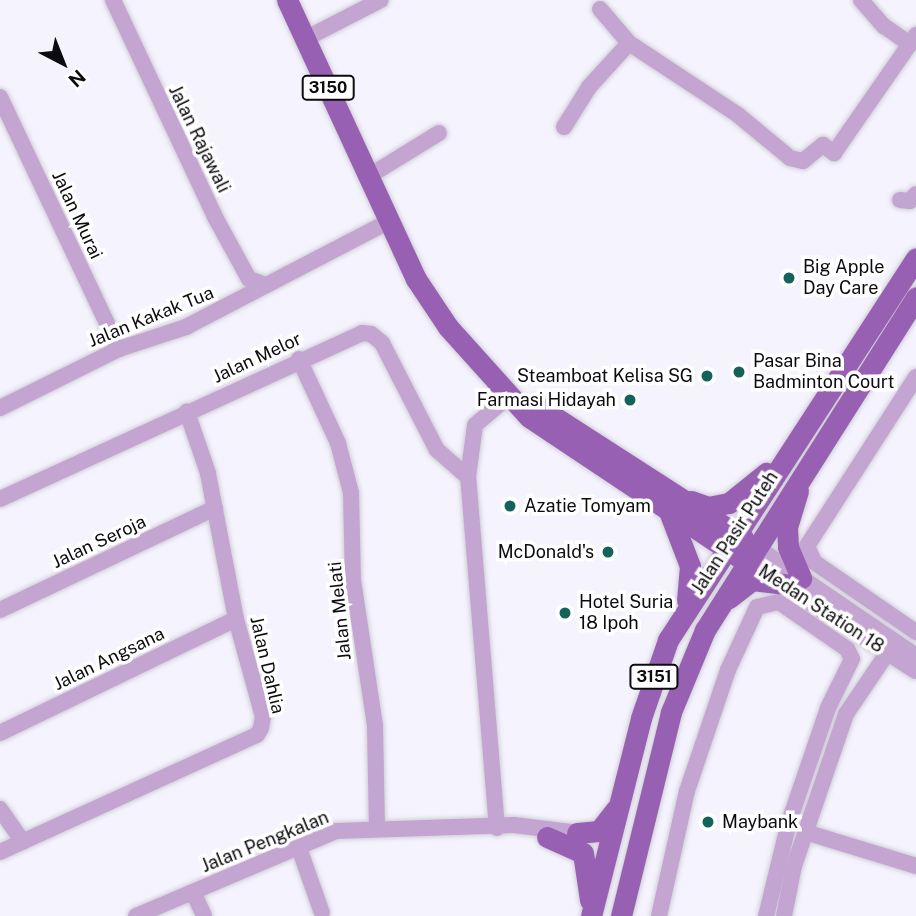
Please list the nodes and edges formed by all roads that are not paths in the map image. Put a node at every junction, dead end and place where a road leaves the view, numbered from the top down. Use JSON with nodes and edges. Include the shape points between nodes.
{"nodes":[{"id":1,"x":113,"y":0,"type":"edge"},
{"id":2,"x":287,"y":0,"type":"edge"},
{"id":3,"x":381,"y":0,"type":"edge"},
{"id":4,"x":861,"y":0,"type":"edge"},
{"id":5,"x":600,"y":9,"type":"dead end"},
{"id":6,"x":305,"y":39,"type":"junction"},
{"id":7,"x":913,"y":40,"type":"edge"},
{"id":8,"x":629,"y":43,"type":"junction"},
{"id":9,"x":0,"y":97,"type":"edge"},
{"id":10,"x":564,"y":127,"type":"dead end"},
{"id":11,"x":439,"y":133,"type":"dead end"},
{"id":12,"x":369,"y":176,"type":"junction"},
{"id":13,"x":916,"y":194,"type":"edge"},
{"id":14,"x":900,"y":200,"type":"dead end"},
{"id":15,"x":390,"y":221,"type":"junction"},
{"id":16,"x":916,"y":258,"type":"edge"},
{"id":17,"x":263,"y":284,"type":"junction"},
{"id":18,"x":916,"y":297,"type":"edge"},
{"id":19,"x":119,"y":349,"type":"junction"},
{"id":20,"x":299,"y":359,"type":"junction"},
{"id":21,"x":916,"y":377,"type":"edge"},
{"id":22,"x":516,"y":397,"type":"junction"},
{"id":23,"x":0,"y":408,"type":"edge"},
{"id":24,"x":187,"y":411,"type":"junction"},
{"id":25,"x":785,"y":456,"type":"junction"},
{"id":26,"x":804,"y":469,"type":"junction"},
{"id":27,"x":468,"y":477,"type":"junction"},
{"id":28,"x":0,"y":499,"type":"edge"},
{"id":29,"x":676,"y":505,"type":"junction"},
{"id":30,"x":215,"y":508,"type":"junction"},
{"id":31,"x":730,"y":541,"type":"junction"},
{"id":32,"x":750,"y":554,"type":"junction"},
{"id":33,"x":794,"y":581,"type":"junction"},
{"id":34,"x":685,"y":609,"type":"junction"},
{"id":35,"x":0,"y":610,"type":"edge"},
{"id":36,"x":713,"y":615,"type":"junction"},
{"id":37,"x":236,"y":619,"type":"junction"},
{"id":38,"x":916,"y":632,"type":"edge"},
{"id":39,"x":888,"y":652,"type":"junction"},
{"id":40,"x":916,"y":656,"type":"edge"},
{"id":41,"x":916,"y":671,"type":"edge"},
{"id":42,"x":828,"y":708,"type":"junction"},
{"id":43,"x":671,"y":712,"type":"junction"},
{"id":44,"x":846,"y":714,"type":"junction"},
{"id":45,"x":0,"y":733,"type":"edge"},
{"id":46,"x":621,"y":802,"type":"junction"},
{"id":47,"x":0,"y":809,"type":"edge"},
{"id":48,"x":377,"y":827,"type":"junction"},
{"id":49,"x":497,"y":828,"type":"junction"},
{"id":50,"x":805,"y":832,"type":"junction"},
{"id":51,"x":577,"y":833,"type":"junction"},
{"id":52,"x":547,"y":837,"type":"junction"},
{"id":53,"x":23,"y":842,"type":"junction"},
{"id":54,"x":613,"y":842,"type":"junction"},
{"id":55,"x":298,"y":845,"type":"junction"},
{"id":56,"x":0,"y":852,"type":"edge"},
{"id":57,"x":916,"y":866,"type":"edge"},
{"id":58,"x":193,"y":892,"type":"junction"},
{"id":59,"x":322,"y":913,"type":"dead end"},
{"id":60,"x":598,"y":915,"type":"edge"},
{"id":61,"x":136,"y":916,"type":"edge"},
{"id":62,"x":204,"y":916,"type":"edge"},
{"id":63,"x":621,"y":916,"type":"edge"},
{"id":64,"x":659,"y":916,"type":"edge"},
{"id":65,"x":766,"y":916,"type":"edge"},
{"id":66,"x":784,"y":916,"type":"edge"}],
"edges":[{"from":1,"to":17,"type":"street","name":"Jalan Rajawali","via":[[215,217],[248,279]]},
{"from":2,"to":6,"type":"main road","number":"3150"},
{"from":3,"to":6,"type":"street"},
{"from":4,"to":7,"type":"street","via":[[884,26]]},
{"from":5,"to":8,"type":"street"},
{"from":6,"to":12,"type":"main road","number":"3150"},
{"from":7,"to":8,"type":"street","via":[[834,153],[823,145],[803,161],[790,158],[738,115]]},
{"from":8,"to":10,"type":"street","via":[[589,87]]},
{"from":9,"to":19,"type":"street","name":"Jalan Murai"},
{"from":11,"to":12,"type":"street"},
{"from":12,"to":15,"type":"main road","number":"3150"},
{"from":13,"to":14,"type":"street","via":[[911,201]]},
{"from":15,"to":17,"type":"street","name":"Jalan Kakak Tua"},
{"from":15,"to":22,"type":"main road","number":"3150","via":[[412,264],[453,322]]},
{"from":16,"to":25,"type":"main road","name":"Jalan Pasir Puteh","number":"3151"},
{"from":17,"to":19,"type":"street","name":"Jalan Kakak Tua","via":[[186,327]]},
{"from":18,"to":26,"type":"main road","name":"Jalan Pasir Puteh","number":"3151"},
{"from":19,"to":23,"type":"street","name":"Jalan Kakak Tua"},
{"from":20,"to":24,"type":"street","name":"Jalan Melor"},
{"from":20,"to":27,"type":"street","name":"Jalan Melor","via":[[362,333],[371,334],[382,344],[437,450]]},
{"from":20,"to":48,"type":"street","name":"Jalan Melati","via":[[338,443],[351,493],[353,580],[374,724]]},
{"from":21,"to":38,"type":"street","via":[[807,545],[814,562]]},
{"from":22,"to":27,"type":"street","via":[[475,425]]},
{"from":22,"to":29,"type":"main road","number":"3150","via":[[552,426]]},
{"from":24,"to":28,"type":"street","name":"Jalan Melor"},
{"from":24,"to":30,"type":"street","name":"Jalan Dahlia"},
{"from":25,"to":29,"type":"main road","via":[[729,503]]},
{"from":25,"to":31,"type":"main road","name":"Jalan Pasir Puteh","number":"3151"},
{"from":26,"to":32,"type":"main road","name":"Jalan Pasir Puteh","number":"3151"},
{"from":26,"to":33,"type":"main road","via":[[787,527]]},
{"from":27,"to":49,"type":"street"},
{"from":29,"to":31,"type":"main road","number":"3150"},
{"from":29,"to":34,"type":"main road","via":[[690,566]]},
{"from":30,"to":35,"type":"street","name":"Jalan Seroja"},
{"from":30,"to":37,"type":"street","name":"Jalan Dahlia"},
{"from":31,"to":32,"type":"main road","name":"Medan Station 18"},
{"from":31,"to":34,"type":"main road","name":"Jalan Pasir Puteh","number":"3151"},
{"from":32,"to":33,"type":"street","name":"Medan Station 18"},
{"from":32,"to":36,"type":"main road","name":"Jalan Pasir Puteh","number":"3151"},
{"from":33,"to":36,"type":"main road","via":[[752,580]]},
{"from":33,"to":39,"type":"street","name":"Medan Station 18"},
{"from":33,"to":40,"type":"street","name":"Medan Station 18"},
{"from":34,"to":46,"type":"main road","name":"Jalan Pasir Puteh","number":"3151","via":[[651,683]]},
{"from":36,"to":43,"type":"main road","name":"Jalan Pasir Puteh","number":"3151"},
{"from":37,"to":45,"type":"street","name":"Jalan Angsana"},
{"from":37,"to":53,"type":"street","name":"Jalan Dahlia","via":[[263,718],[257,735]]},
{"from":39,"to":41,"type":"street","name":"Medan Station 18"},
{"from":39,"to":44,"type":"street"},
{"from":42,"to":44,"type":"street"},
{"from":42,"to":64,"type":"street","via":[[852,659],[847,649],[779,602],[757,607],[729,670],[687,791]]},
{"from":42,"to":65,"type":"street","via":[[789,822]]},
{"from":43,"to":54,"type":"main road","via":[[629,828]]},
{"from":43,"to":63,"type":"main road","name":"Jalan Pasir Puteh","number":"3151"},
{"from":44,"to":50,"type":"street"},
{"from":46,"to":51,"type":"main road","via":[[605,828]]},
{"from":46,"to":54,"type":"main road","name":"Jalan Pasir Puteh","number":"3151"},
{"from":47,"to":53,"type":"street"},
{"from":48,"to":49,"type":"street","name":"Jalan Pengkalan"},
{"from":48,"to":55,"type":"street","name":"Jalan Pengkalan","via":[[337,831]]},
{"from":49,"to":51,"type":"street","name":"Jalan Pengkalan","via":[[514,825]]},
{"from":49,"to":52,"type":"street","name":"Jalan Pengkalan"},
{"from":50,"to":57,"type":"street"},
{"from":50,"to":66,"type":"street"},
{"from":51,"to":54,"type":"street","name":"Jalan Pengkalan"},
{"from":52,"to":54,"type":"street","name":"Jalan Pengkalan"},
{"from":52,"to":60,"type":"main road","via":[[583,853]]},
{"from":53,"to":56,"type":"street","name":"Jalan Dahlia"},
{"from":54,"to":60,"type":"main road","name":"Jalan Pasir Puteh","number":"3151"},
{"from":55,"to":58,"type":"street","name":"Jalan Pengkalan"},
{"from":55,"to":59,"type":"street"},
{"from":58,"to":61,"type":"street","name":"Jalan Pengkalan"},
{"from":58,"to":62,"type":"street"}]}
